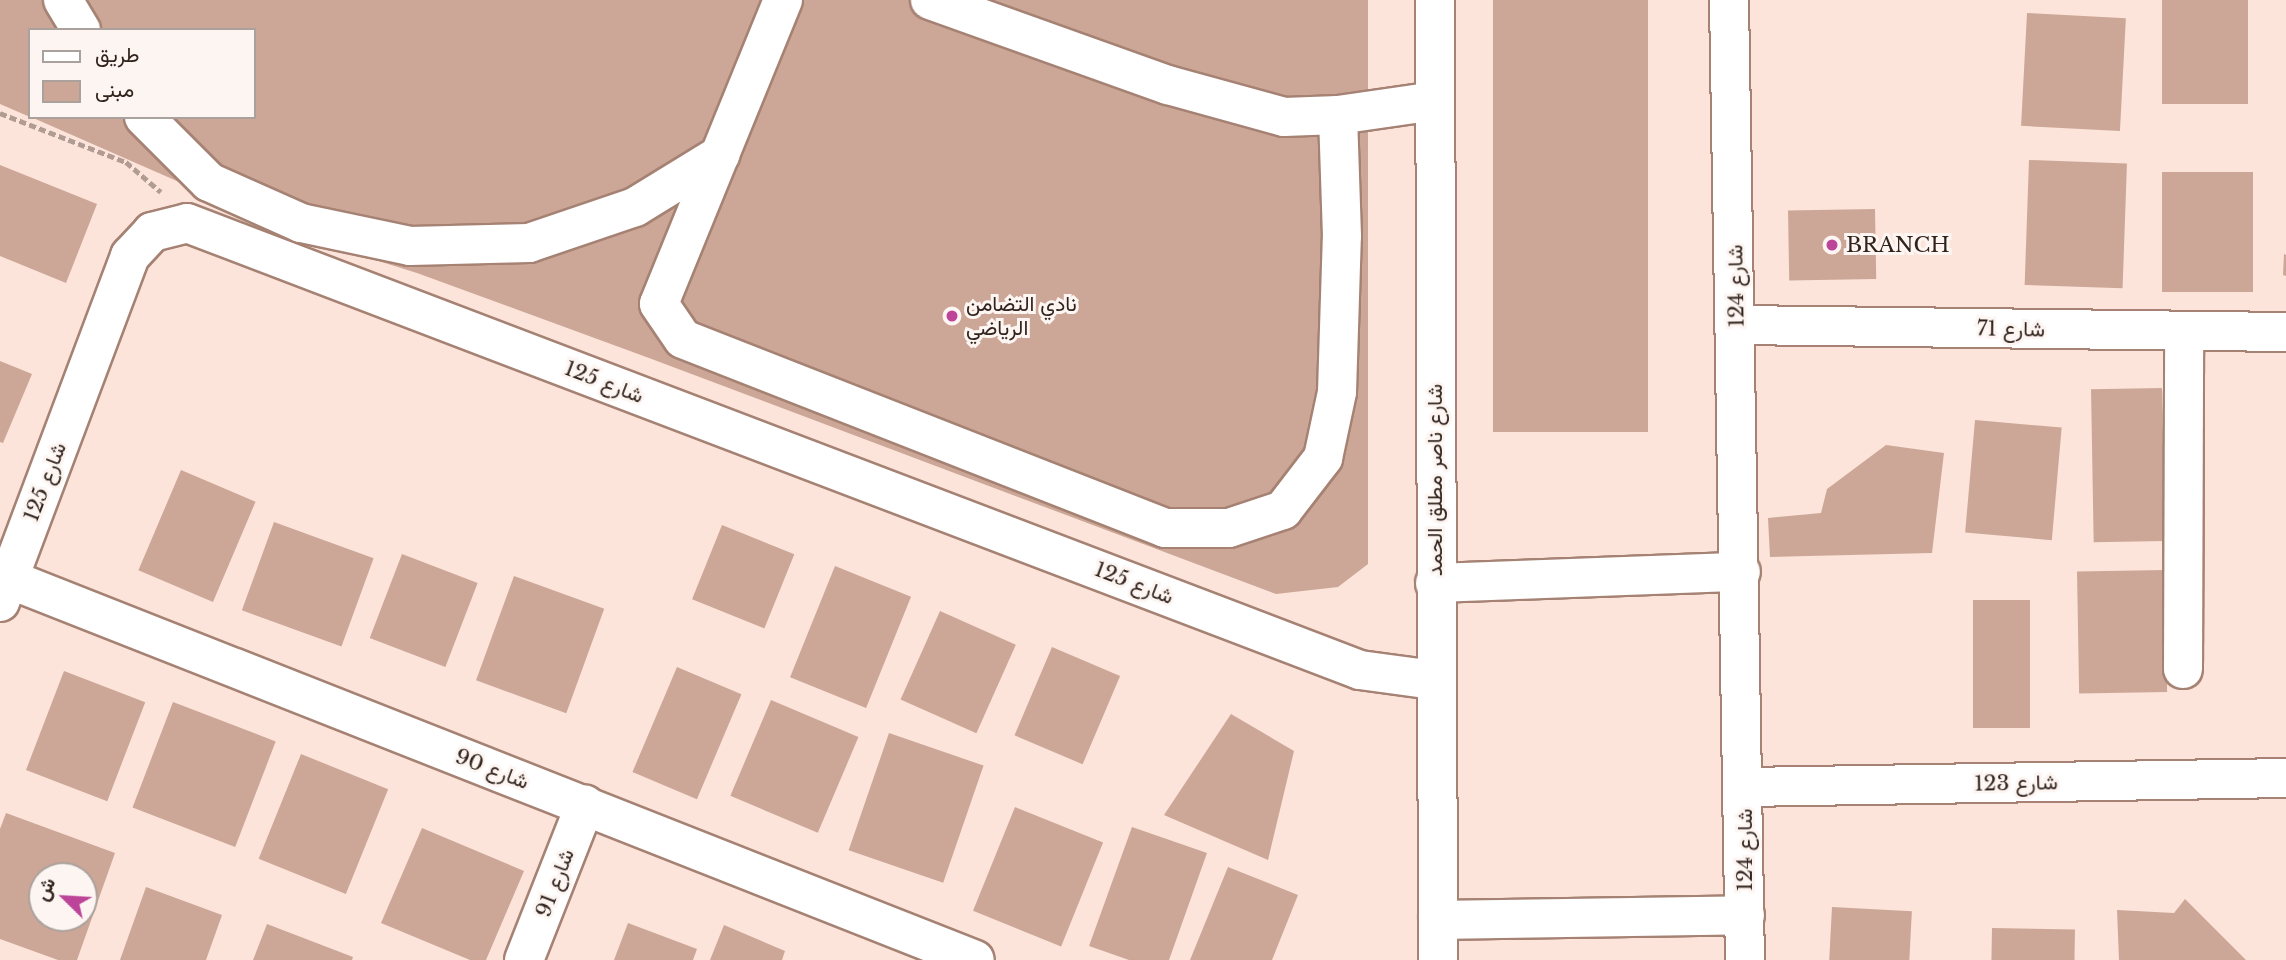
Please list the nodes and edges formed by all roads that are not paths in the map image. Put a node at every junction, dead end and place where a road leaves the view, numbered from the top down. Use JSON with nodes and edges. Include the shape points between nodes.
{"nodes":[{"id":1,"x":63,"y":0,"type":"edge"},
{"id":2,"x":783,"y":0,"type":"edge"},
{"id":3,"x":930,"y":0,"type":"edge"},
{"id":4,"x":1435,"y":0,"type":"edge"},
{"id":5,"x":1729,"y":0,"type":"edge"},
{"id":6,"x":80,"y":28,"type":"edge"},
{"id":7,"x":1434,"y":101,"type":"junction"},
{"id":8,"x":1338,"y":115,"type":"junction"},
{"id":9,"x":146,"y":119,"type":"edge"},
{"id":10,"x":720,"y":155,"type":"junction"},
{"id":11,"x":1737,"y":325,"type":"junction"},
{"id":12,"x":2184,"y":331,"type":"junction"},
{"id":13,"x":2286,"y":332,"type":"edge"},
{"id":14,"x":1741,"y":572,"type":"junction"},
{"id":15,"x":1435,"y":583,"type":"junction"},
{"id":16,"x":5,"y":590,"type":"edge"},
{"id":17,"x":2183,"y":669,"type":"dead end"},
{"id":18,"x":1434,"y":680,"type":"junction"},
{"id":19,"x":2286,"y":778,"type":"edge"},
{"id":20,"x":1745,"y":787,"type":"junction"},
{"id":21,"x":585,"y":805,"type":"junction"},
{"id":22,"x":1745,"y":915,"type":"junction"},
{"id":23,"x":1438,"y":920,"type":"junction"},
{"id":24,"x":524,"y":960,"type":"edge"},
{"id":25,"x":972,"y":960,"type":"edge"},
{"id":26,"x":1438,"y":960,"type":"edge"},
{"id":27,"x":1745,"y":960,"type":"edge"}],
"edges":[{"from":1,"to":6,"type":"street"},
{"from":2,"to":10,"type":"street"},
{"from":3,"to":8,"type":"street","via":[[1227,104],[1284,117]]},
{"from":4,"to":7,"type":"street","name":"شارع ناصر مطلق الحمد"},
{"from":5,"to":11,"type":"street","name":"شارع 124"},
{"from":7,"to":8,"type":"street"},
{"from":7,"to":15,"type":"street","name":"شارع ناصر مطلق الحمد"},
{"from":8,"to":10,"type":"street","via":[[1342,236],[1337,392],[1323,458],[1283,510],[1229,528],[1166,528],[683,339],[659,304]]},
{"from":9,"to":10,"type":"street","via":[[209,182],[301,223],[410,246],[529,243],[635,206]]},
{"from":11,"to":12,"type":"street","name":"شارع 71"},
{"from":11,"to":14,"type":"street","name":"شارع 124"},
{"from":12,"to":13,"type":"street","name":"شارع 71"},
{"from":12,"to":17,"type":"street"},
{"from":14,"to":15,"type":"street"},
{"from":14,"to":20,"type":"street","name":"شارع 124"},
{"from":15,"to":18,"type":"street","name":"شارع ناصر مطلق الحمد"},
{"from":16,"to":18,"type":"street","name":"شارع 125","via":[[130,256],[152,232],[187,223],[1360,670]]},
{"from":16,"to":21,"type":"street","name":"شارع 90"},
{"from":18,"to":23,"type":"street","name":"شارع ناصر مطلق الحمد"},
{"from":19,"to":20,"type":"street","name":"شارع 123"},
{"from":20,"to":22,"type":"street","name":"شارع 124"},
{"from":21,"to":24,"type":"street","name":"شارع 91"},
{"from":21,"to":25,"type":"street","name":"شارع 90"},
{"from":22,"to":23,"type":"street"},
{"from":22,"to":27,"type":"street","name":"شارع 124"},
{"from":23,"to":26,"type":"street","name":"شارع ناصر مطلق الحمد"}]}
